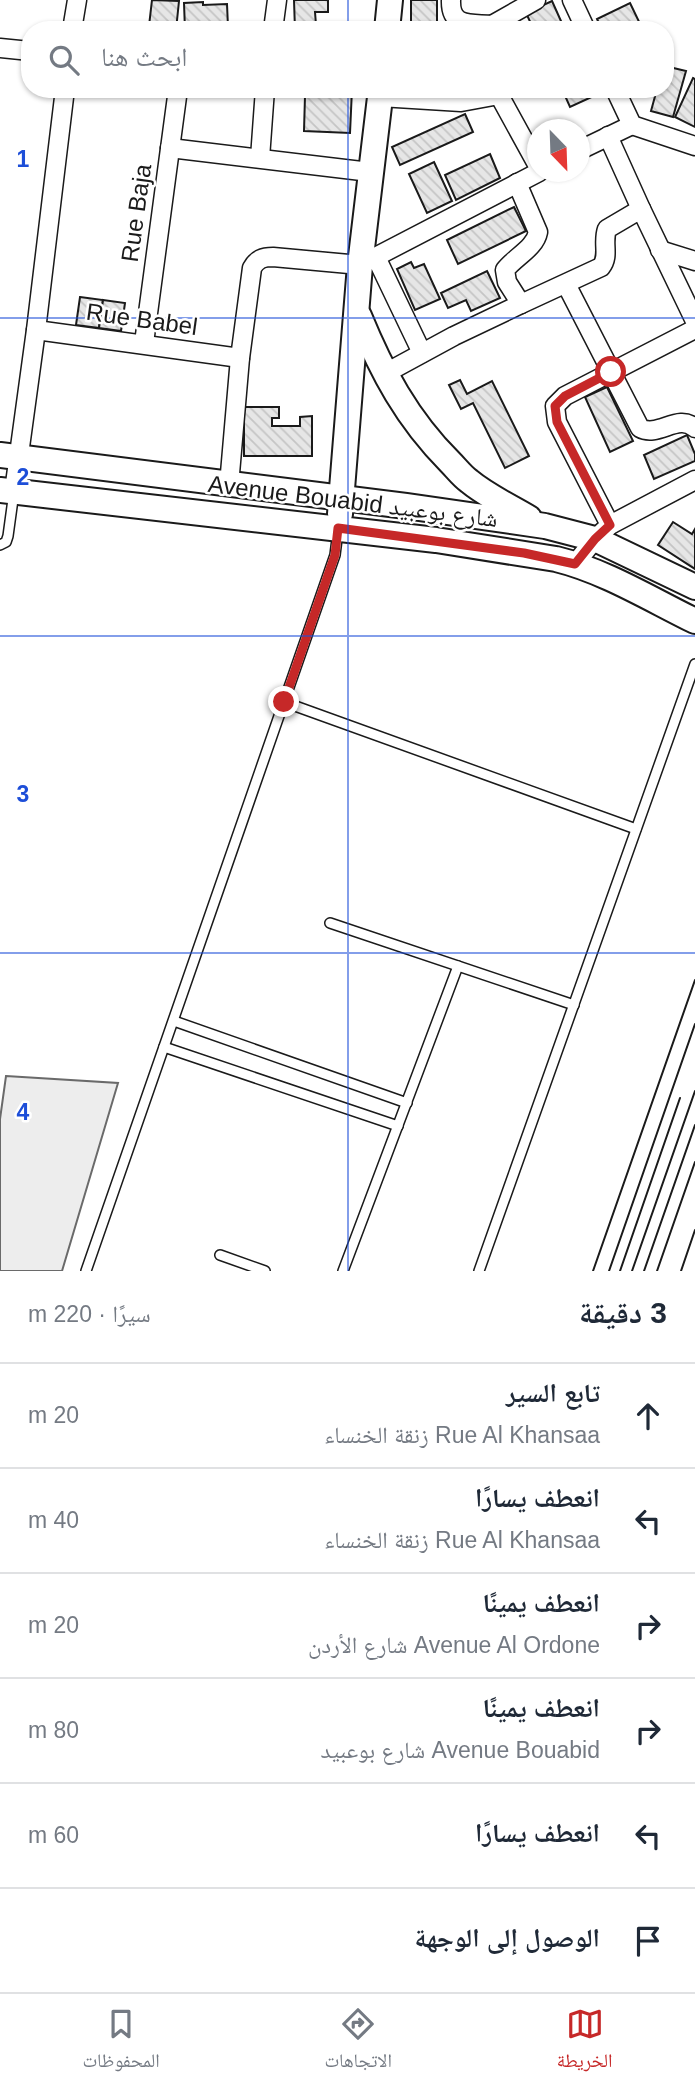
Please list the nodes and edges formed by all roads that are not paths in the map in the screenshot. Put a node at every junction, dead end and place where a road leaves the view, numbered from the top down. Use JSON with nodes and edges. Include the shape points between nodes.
{"nodes":[{"id":1,"x":77,"y":0,"type":"edge"},
{"id":2,"x":277,"y":0,"type":"edge"},
{"id":3,"x":390,"y":0,"type":"edge"},
{"id":4,"x":452,"y":0,"type":"edge"},
{"id":5,"x":536,"y":0,"type":"edge"},
{"id":6,"x":578,"y":2,"type":"edge"},
{"id":7,"x":74,"y":21,"type":"edge"},
{"id":8,"x":274,"y":21,"type":"edge"},
{"id":9,"x":388,"y":21,"type":"edge"},
{"id":10,"x":458,"y":21,"type":"edge"},
{"id":11,"x":502,"y":21,"type":"edge"},
{"id":12,"x":583,"y":21,"type":"edge"},
{"id":13,"x":0,"y":48,"type":"edge"},
{"id":14,"x":21,"y":50,"type":"edge"},
{"id":15,"x":64,"y":98,"type":"edge"},
{"id":16,"x":177,"y":98,"type":"edge"},
{"id":17,"x":264,"y":98,"type":"edge"},
{"id":18,"x":379,"y":98,"type":"edge"},
{"id":19,"x":425,"y":98,"type":"edge"},
{"id":20,"x":476,"y":98,"type":"edge"},
{"id":21,"x":502,"y":98,"type":"edge"},
{"id":22,"x":619,"y":98,"type":"edge"},
{"id":23,"x":632,"y":125,"type":"junction"},
{"id":24,"x":608,"y":136,"type":"junction"},
{"id":25,"x":590,"y":145,"type":"edge"},
{"id":26,"x":695,"y":146,"type":"edge"},
{"id":27,"x":527,"y":147,"type":"edge"},
{"id":28,"x":170,"y":148,"type":"junction"},
{"id":29,"x":260,"y":158,"type":"junction"},
{"id":30,"x":370,"y":172,"type":"junction"},
{"id":31,"x":527,"y":178,"type":"edge"},
{"id":32,"x":517,"y":183,"type":"junction"},
{"id":33,"x":641,"y":209,"type":"junction"},
{"id":34,"x":660,"y":250,"type":"junction"},
{"id":35,"x":368,"y":261,"type":"junction"},
{"id":36,"x":695,"y":261,"type":"edge"},
{"id":37,"x":566,"y":284,"type":"junction"},
{"id":38,"x":521,"y":304,"type":"junction"},
{"id":39,"x":357,"y":311,"type":"junction"},
{"id":40,"x":695,"y":321,"type":"edge"},
{"id":41,"x":695,"y":329,"type":"edge"},
{"id":42,"x":36,"y":330,"type":"junction"},
{"id":43,"x":144,"y":343,"type":"junction"},
{"id":44,"x":422,"y":353,"type":"junction"},
{"id":45,"x":240,"y":358,"type":"junction"},
{"id":46,"x":611,"y":372,"type":"junction"},
{"id":47,"x":384,"y":374,"type":"junction"},
{"id":48,"x":695,"y":428,"type":"edge"},
{"id":49,"x":9,"y":456,"type":"edge"},
{"id":50,"x":695,"y":480,"type":"edge"},
{"id":51,"x":229,"y":485,"type":"junction"},
{"id":52,"x":7,"y":490,"type":"edge"},
{"id":53,"x":342,"y":498,"type":"junction"},
{"id":54,"x":545,"y":526,"type":"junction"},
{"id":55,"x":338,"y":528,"type":"junction"},
{"id":56,"x":602,"y":532,"type":"junction"},
{"id":57,"x":0,"y":545,"type":"edge"},
{"id":58,"x":575,"y":564,"type":"junction"},
{"id":59,"x":695,"y":587,"type":"edge"},
{"id":60,"x":695,"y":621,"type":"edge"},
{"id":61,"x":695,"y":664,"type":"edge"},
{"id":62,"x":284,"y":702,"type":"junction"},
{"id":63,"x":636,"y":829,"type":"junction"},
{"id":64,"x":330,"y":923,"type":"dead end"},
{"id":65,"x":458,"y":966,"type":"junction"},
{"id":66,"x":574,"y":1005,"type":"junction"},
{"id":67,"x":174,"y":1021,"type":"junction"},
{"id":68,"x":164,"y":1047,"type":"junction"},
{"id":69,"x":407,"y":1102,"type":"junction"},
{"id":70,"x":398,"y":1126,"type":"junction"},
{"id":71,"x":220,"y":1255,"type":"dead end"},
{"id":72,"x":86,"y":1271,"type":"edge"},
{"id":73,"x":265,"y":1271,"type":"edge"},
{"id":74,"x":343,"y":1271,"type":"edge"},
{"id":75,"x":479,"y":1271,"type":"edge"}],
"edges":[{"from":1,"to":7,"type":"street"},
{"from":2,"to":8,"type":"street"},
{"from":3,"to":9,"type":"street"},
{"from":4,"to":10,"type":"street"},
{"from":5,"to":11,"type":"street"},
{"from":6,"to":12,"type":"street"},
{"from":13,"to":14,"type":"street"},
{"from":15,"to":42,"type":"street"},
{"from":16,"to":28,"type":"street","name":"Rue Baja"},
{"from":17,"to":29,"type":"street"},
{"from":18,"to":30,"type":"street"},
{"from":19,"to":20,"type":"street","via":[[461,102]]},
{"from":21,"to":27,"type":"street"},
{"from":22,"to":23,"type":"street"},
{"from":23,"to":24,"type":"street"},
{"from":23,"to":26,"type":"street"},
{"from":24,"to":25,"type":"street"},
{"from":24,"to":33,"type":"street"},
{"from":28,"to":29,"type":"street"},
{"from":28,"to":43,"type":"street","name":"Rue Baja"},
{"from":29,"to":30,"type":"street"},
{"from":30,"to":35,"type":"street"},
{"from":31,"to":32,"type":"street"},
{"from":32,"to":35,"type":"street"},
{"from":32,"to":38,"type":"street","via":[[538,232],[505,270]]},
{"from":33,"to":34,"type":"street"},
{"from":33,"to":37,"type":"street","via":[[607,229],[601,267]]},
{"from":34,"to":36,"type":"street"},
{"from":34,"to":40,"type":"street"},
{"from":35,"to":39,"type":"street"},
{"from":35,"to":44,"type":"street"},
{"from":35,"to":45,"type":"street","via":[[259,260],[252,268]]},
{"from":37,"to":38,"type":"street"},
{"from":37,"to":46,"type":"street"},
{"from":38,"to":44,"type":"street"},
{"from":39,"to":47,"type":"street"},
{"from":39,"to":53,"type":"street"},
{"from":41,"to":46,"type":"street"},
{"from":42,"to":43,"type":"street","name":"Rue Babel"},
{"from":42,"to":49,"type":"street"},
{"from":43,"to":45,"type":"street","name":"Rue Babel"},
{"from":44,"to":47,"type":"street"},
{"from":45,"to":51,"type":"street"},
{"from":46,"to":48,"type":"street","via":[[645,431],[680,422]]},
{"from":46,"to":56,"type":"street","via":[[555,406],[557,422]]},
{"from":47,"to":54,"type":"street","via":[[434,446],[468,481]]},
{"from":49,"to":51,"type":"street","name":"Avenue Bouabid شارع بوعبيد"},
{"from":49,"to":52,"type":"street"},
{"from":50,"to":56,"type":"street"},
{"from":51,"to":53,"type":"street","name":"Avenue Bouabid شارع بوعبيد"},
{"from":52,"to":55,"type":"street","name":"Avenue Bouabid شارع بوعبيد"},
{"from":52,"to":57,"type":"lane","via":[[8,536]]},
{"from":53,"to":54,"type":"street","name":"Avenue Bouabid شارع بوعبيد"},
{"from":53,"to":55,"type":"street"},
{"from":54,"to":56,"type":"street","name":"Avenue Bouabid شارع بوعبيد"},
{"from":55,"to":58,"type":"street","name":"Avenue Bouabid شارع بوعبيد"},
{"from":55,"to":62,"type":"lane","via":[[335,555]]},
{"from":56,"to":58,"type":"street"},
{"from":56,"to":59,"type":"street","name":"Avenue Bouabid شارع بوعبيد"},
{"from":58,"to":60,"type":"street","name":"Avenue Bouabid شارع بوعبيد"},
{"from":61,"to":63,"type":"lane"},
{"from":62,"to":63,"type":"lane"},
{"from":62,"to":67,"type":"lane"},
{"from":63,"to":66,"type":"lane"},
{"from":64,"to":65,"type":"lane"},
{"from":65,"to":66,"type":"lane"},
{"from":65,"to":69,"type":"lane"},
{"from":66,"to":75,"type":"lane"},
{"from":67,"to":68,"type":"lane"},
{"from":67,"to":69,"type":"lane"},
{"from":68,"to":70,"type":"lane"},
{"from":68,"to":72,"type":"lane"},
{"from":69,"to":70,"type":"lane"},
{"from":70,"to":74,"type":"lane"},
{"from":71,"to":73,"type":"lane"}]}
